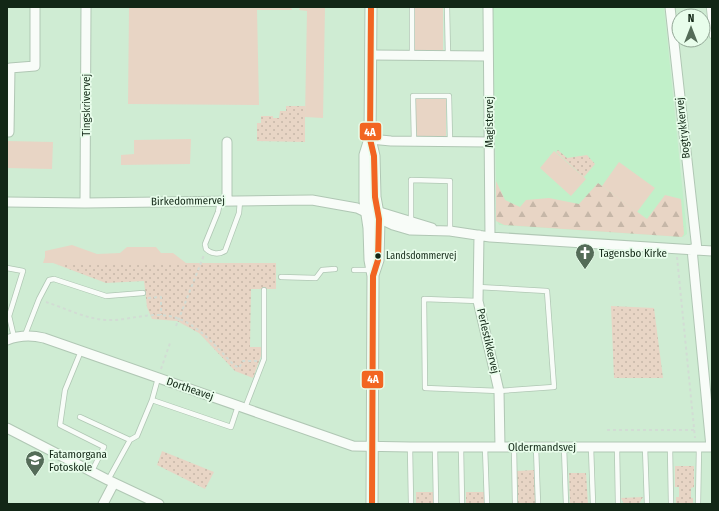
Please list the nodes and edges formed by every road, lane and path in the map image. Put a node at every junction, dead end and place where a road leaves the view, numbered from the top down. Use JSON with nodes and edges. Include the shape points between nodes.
{"nodes":[{"id":1,"x":36,"y":7,"type":"edge"},
{"id":2,"x":86,"y":7,"type":"edge"},
{"id":3,"x":371,"y":7,"type":"edge"},
{"id":4,"x":412,"y":7,"type":"edge"},
{"id":5,"x":447,"y":7,"type":"edge"},
{"id":6,"x":488,"y":7,"type":"edge"},
{"id":7,"x":670,"y":7,"type":"edge"},
{"id":8,"x":709,"y":7,"type":"edge"},
{"id":9,"x":712,"y":36,"type":"edge"},
{"id":10,"x":371,"y":55,"type":"junction"},
{"id":11,"x":412,"y":55,"type":"junction"},
{"id":12,"x":448,"y":56,"type":"junction"},
{"id":13,"x":488,"y":56,"type":"junction"},
{"id":14,"x":7,"y":132,"type":"edge"},
{"id":15,"x":370,"y":139,"type":"junction"},
{"id":16,"x":414,"y":140,"type":"junction"},
{"id":17,"x":450,"y":141,"type":"junction"},
{"id":18,"x":227,"y":142,"type":"dead end"},
{"id":19,"x":488,"y":142,"type":"junction"},
{"id":20,"x":240,"y":200,"type":"junction"},
{"id":21,"x":224,"y":201,"type":"junction"},
{"id":22,"x":7,"y":202,"type":"edge"},
{"id":23,"x":85,"y":203,"type":"junction"},
{"id":24,"x":374,"y":215,"type":"junction"},
{"id":25,"x":411,"y":221,"type":"junction"},
{"id":26,"x":445,"y":231,"type":"junction"},
{"id":27,"x":478,"y":236,"type":"junction"},
{"id":28,"x":490,"y":237,"type":"junction"},
{"id":29,"x":676,"y":248,"type":"junction"},
{"id":30,"x":206,"y":249,"type":"junction"},
{"id":31,"x":694,"y":249,"type":"junction"},
{"id":32,"x":712,"y":251,"type":"edge"},
{"id":33,"x":7,"y":268,"type":"edge"},
{"id":34,"x":335,"y":269,"type":"dead end"},
{"id":35,"x":354,"y":270,"type":"dead end"},
{"id":36,"x":373,"y":272,"type":"junction"},
{"id":37,"x":281,"y":277,"type":"dead end"},
{"id":38,"x":478,"y":287,"type":"junction"},
{"id":39,"x":264,"y":290,"type":"dead end"},
{"id":40,"x":143,"y":293,"type":"joint"},
{"id":41,"x":39,"y":299,"type":"junction"},
{"id":42,"x":478,"y":302,"type":"junction"},
{"id":43,"x":161,"y":315,"type":"junction"},
{"id":44,"x":178,"y":318,"type":"junction"},
{"id":45,"x":176,"y":326,"type":"dead end"},
{"id":46,"x":25,"y":335,"type":"junction"},
{"id":47,"x":10,"y":338,"type":"edge"},
{"id":48,"x":170,"y":343,"type":"dead end"},
{"id":49,"x":81,"y":351,"type":"junction"},
{"id":50,"x":263,"y":362,"type":"junction"},
{"id":51,"x":158,"y":378,"type":"junction"},
{"id":52,"x":499,"y":391,"type":"junction"},
{"id":53,"x":152,"y":400,"type":"junction"},
{"id":54,"x":242,"y":407,"type":"junction"},
{"id":55,"x":80,"y":417,"type":"dead end"},
{"id":56,"x":7,"y":428,"type":"edge"},
{"id":57,"x":607,"y":430,"type":"dead end"},
{"id":58,"x":695,"y":430,"type":"junction"},
{"id":59,"x":130,"y":440,"type":"junction"},
{"id":60,"x":372,"y":446,"type":"junction"},
{"id":61,"x":410,"y":447,"type":"junction"},
{"id":62,"x":435,"y":447,"type":"junction"},
{"id":63,"x":461,"y":447,"type":"junction"},
{"id":64,"x":486,"y":447,"type":"junction"},
{"id":65,"x":500,"y":447,"type":"junction"},
{"id":66,"x":514,"y":447,"type":"junction"},
{"id":67,"x":536,"y":447,"type":"junction"},
{"id":68,"x":564,"y":447,"type":"junction"},
{"id":69,"x":591,"y":447,"type":"junction"},
{"id":70,"x":617,"y":447,"type":"junction"},
{"id":71,"x":645,"y":447,"type":"junction"},
{"id":72,"x":670,"y":447,"type":"junction"},
{"id":73,"x":697,"y":447,"type":"junction"},
{"id":74,"x":712,"y":447,"type":"edge"},
{"id":75,"x":92,"y":471,"type":"junction"},
{"id":76,"x":111,"y":481,"type":"junction"},
{"id":77,"x":103,"y":504,"type":"edge"},
{"id":78,"x":159,"y":504,"type":"edge"},
{"id":79,"x":372,"y":504,"type":"edge"},
{"id":80,"x":410,"y":504,"type":"edge"},
{"id":81,"x":436,"y":504,"type":"edge"},
{"id":82,"x":462,"y":504,"type":"edge"},
{"id":83,"x":487,"y":504,"type":"edge"},
{"id":84,"x":515,"y":504,"type":"edge"},
{"id":85,"x":538,"y":504,"type":"edge"},
{"id":86,"x":566,"y":504,"type":"edge"},
{"id":87,"x":593,"y":504,"type":"edge"},
{"id":88,"x":618,"y":504,"type":"edge"},
{"id":89,"x":647,"y":504,"type":"edge"},
{"id":90,"x":671,"y":504,"type":"edge"},
{"id":91,"x":698,"y":504,"type":"edge"}],
"edges":[{"from":1,"to":14,"type":"street","via":[[35,66],[10,68]]},
{"from":2,"to":23,"type":"street","name":"Tingskrivervej"},
{"from":3,"to":10,"type":"street"},
{"from":4,"to":11,"type":"lane"},
{"from":5,"to":12,"type":"lane"},
{"from":6,"to":13,"type":"street","name":"Magistervej"},
{"from":7,"to":31,"type":"street","name":"Bogtrykkervej"},
{"from":8,"to":9,"type":"lane"},
{"from":10,"to":11,"type":"street"},
{"from":10,"to":15,"type":"street"},
{"from":11,"to":12,"type":"street"},
{"from":12,"to":13,"type":"street"},
{"from":13,"to":19,"type":"street","name":"Magistervej"},
{"from":15,"to":16,"type":"street"},
{"from":15,"to":24,"type":"street","via":[[365,155],[365,201]]},
{"from":16,"to":17,"type":"street"},
{"from":16,"to":17,"type":"lane","via":[[413,96],[449,96]]},
{"from":17,"to":19,"type":"street"},
{"from":18,"to":21,"type":"street"},
{"from":19,"to":28,"type":"street","name":"Magistervej"},
{"from":20,"to":21,"type":"street","name":"Birkedommervej"},
{"from":20,"to":24,"type":"street","name":"Birkedommervej","via":[[312,200],[357,208]]},
{"from":20,"to":30,"type":"lane","via":[[239,213],[225,251],[218,254]]},
{"from":21,"to":23,"type":"street","name":"Birkedommervej"},
{"from":21,"to":30,"type":"lane","via":[[205,244]]},
{"from":22,"to":23,"type":"street","name":"Birkedommervej"},
{"from":24,"to":25,"type":"street"},
{"from":24,"to":26,"type":"street","via":[[393,226],[410,230]]},
{"from":24,"to":36,"type":"street","via":[[369,228]]},
{"from":25,"to":26,"type":"street"},
{"from":25,"to":26,"type":"lane","via":[[411,180],[450,180]]},
{"from":26,"to":27,"type":"street"},
{"from":27,"to":28,"type":"street"},
{"from":27,"to":38,"type":"street","name":"Perlestikkervej"},
{"from":28,"to":29,"type":"street"},
{"from":29,"to":31,"type":"street"},
{"from":29,"to":58,"type":"path"},
{"from":30,"to":44,"type":"path"},
{"from":31,"to":32,"type":"street"},
{"from":31,"to":74,"type":"street","name":"Bogtrykkervej"},
{"from":33,"to":47,"type":"lane","via":[[23,271],[9,316]]},
{"from":34,"to":37,"type":"lane","via":[[322,270],[316,278]]},
{"from":35,"to":36,"type":"lane"},
{"from":36,"to":60,"type":"street"},
{"from":38,"to":42,"type":"street","name":"Perlestikkervej"},
{"from":38,"to":52,"type":"lane","via":[[547,292],[554,387]]},
{"from":39,"to":50,"type":"lane"},
{"from":40,"to":41,"type":"lane","via":[[106,296],[54,279],[49,280]]},
{"from":40,"to":43,"type":"path","via":[[145,298],[161,297]]},
{"from":41,"to":43,"type":"path","via":[[95,319]]},
{"from":41,"to":46,"type":"lane"},
{"from":42,"to":52,"type":"street","name":"Perlestikkervej"},
{"from":42,"to":52,"type":"lane","via":[[424,299],[425,388]]},
{"from":43,"to":44,"type":"path"},
{"from":44,"to":45,"type":"path"},
{"from":44,"to":50,"type":"path","via":[[198,328],[239,368],[243,361]]},
{"from":46,"to":47,"type":"street","name":"Dortheavej"},
{"from":46,"to":49,"type":"street","name":"Dortheavej","via":[[44,338]]},
{"from":48,"to":51,"type":"path"},
{"from":49,"to":51,"type":"street","name":"Dortheavej"},
{"from":49,"to":75,"type":"lane","via":[[65,390],[60,425],[104,447]]},
{"from":50,"to":54,"type":"lane"},
{"from":51,"to":53,"type":"lane"},
{"from":51,"to":54,"type":"street","name":"Dortheavej"},
{"from":52,"to":65,"type":"street","name":"Perlestikkervej"},
{"from":53,"to":54,"type":"lane","via":[[231,427]]},
{"from":53,"to":59,"type":"lane","via":[[137,436]]},
{"from":54,"to":60,"type":"street","name":"Dortheavej","via":[[353,446]]},
{"from":55,"to":59,"type":"lane"},
{"from":56,"to":75,"type":"street"},
{"from":57,"to":58,"type":"path"},
{"from":58,"to":73,"type":"path"},
{"from":59,"to":76,"type":"lane"},
{"from":60,"to":61,"type":"street","name":"Oldermandsvej"},
{"from":60,"to":79,"type":"street"},
{"from":61,"to":62,"type":"street","name":"Oldermandsvej"},
{"from":61,"to":80,"type":"lane"},
{"from":62,"to":63,"type":"street","name":"Oldermandsvej"},
{"from":62,"to":81,"type":"lane"},
{"from":63,"to":64,"type":"street","name":"Oldermandsvej"},
{"from":63,"to":82,"type":"lane"},
{"from":64,"to":65,"type":"street","name":"Oldermandsvej"},
{"from":64,"to":83,"type":"lane"},
{"from":65,"to":66,"type":"street","name":"Oldermandsvej"},
{"from":66,"to":67,"type":"street","name":"Oldermandsvej"},
{"from":66,"to":84,"type":"lane"},
{"from":67,"to":68,"type":"street","name":"Oldermandsvej"},
{"from":67,"to":85,"type":"lane"},
{"from":68,"to":69,"type":"street","name":"Oldermandsvej"},
{"from":68,"to":86,"type":"lane"},
{"from":69,"to":70,"type":"street","name":"Oldermandsvej"},
{"from":69,"to":87,"type":"lane"},
{"from":70,"to":71,"type":"street","name":"Oldermandsvej"},
{"from":70,"to":88,"type":"lane"},
{"from":71,"to":72,"type":"street","name":"Oldermandsvej"},
{"from":71,"to":89,"type":"lane"},
{"from":72,"to":73,"type":"street","name":"Oldermandsvej"},
{"from":72,"to":90,"type":"lane"},
{"from":73,"to":74,"type":"street","name":"Oldermandsvej"},
{"from":73,"to":91,"type":"lane"},
{"from":75,"to":76,"type":"street"},
{"from":76,"to":77,"type":"street"},
{"from":76,"to":78,"type":"street"}]}
